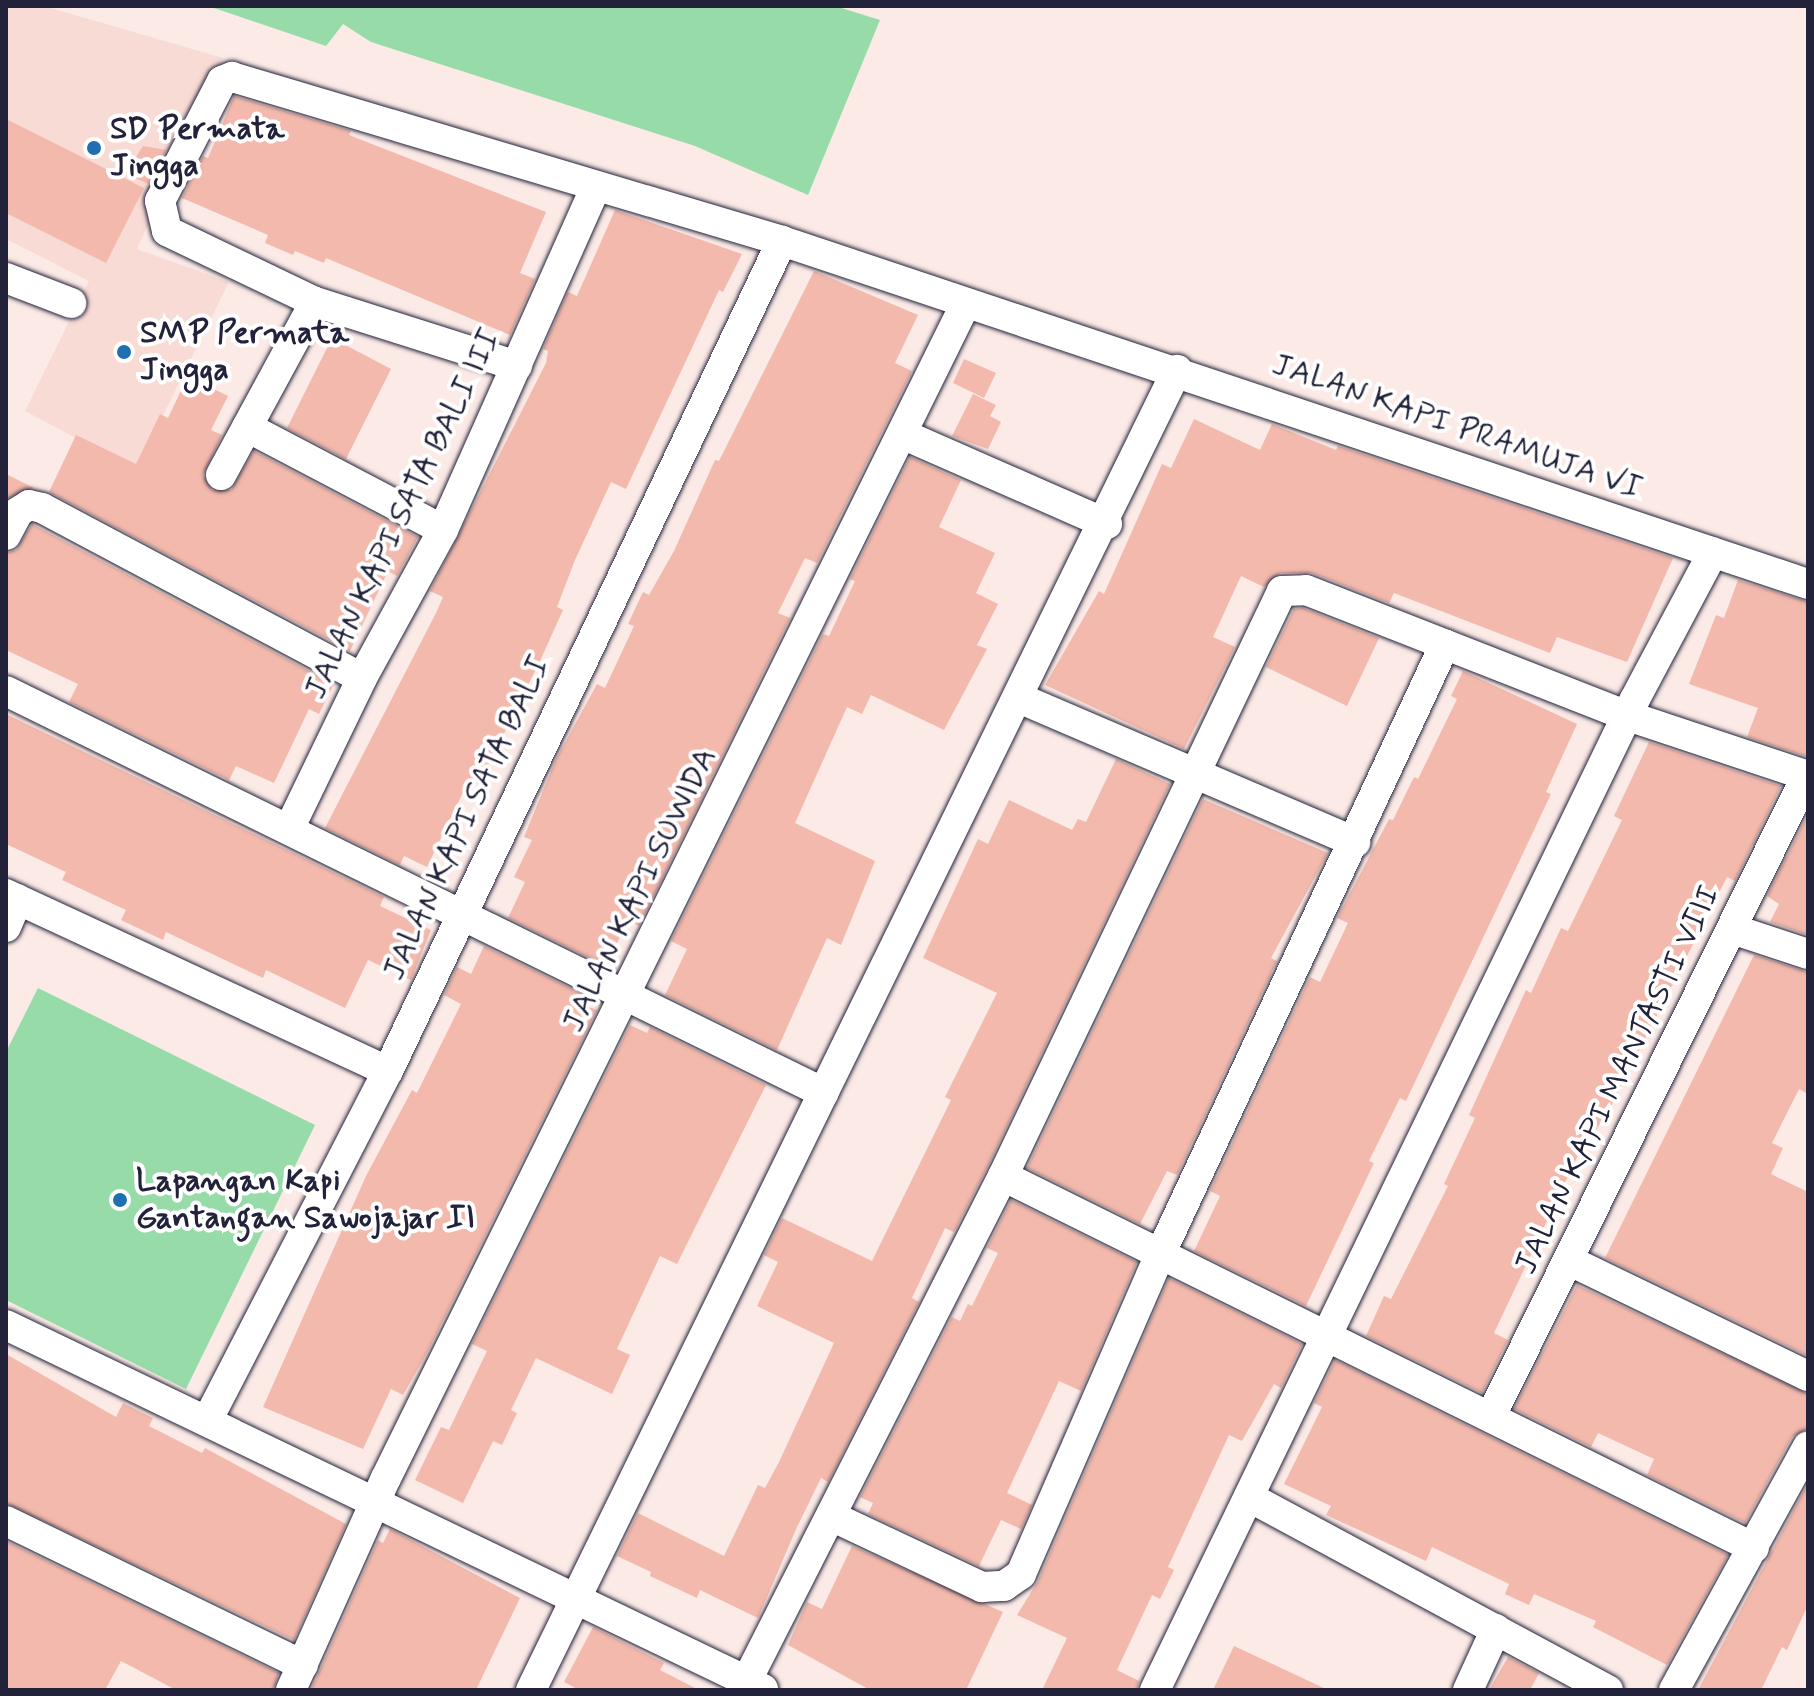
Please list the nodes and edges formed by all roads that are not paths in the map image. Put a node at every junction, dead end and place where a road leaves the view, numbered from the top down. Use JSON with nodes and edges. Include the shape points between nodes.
{"nodes":[{"id":1,"x":595,"y":188,"type":"junction"},
{"id":2,"x":782,"y":241,"type":"junction"},
{"id":3,"x":6,"y":278,"type":"edge"},
{"id":4,"x":315,"y":302,"type":"junction"},
{"id":5,"x":71,"y":303,"type":"dead end"},
{"id":6,"x":965,"y":305,"type":"junction"},
{"id":7,"x":517,"y":366,"type":"junction"},
{"id":8,"x":1177,"y":370,"type":"junction"},
{"id":9,"x":247,"y":427,"type":"junction"},
{"id":10,"x":902,"y":434,"type":"junction"},
{"id":11,"x":221,"y":475,"type":"dead end"},
{"id":12,"x":1107,"y":524,"type":"junction"},
{"id":13,"x":443,"y":530,"type":"junction"},
{"id":14,"x":6,"y":535,"type":"edge"},
{"id":15,"x":1713,"y":552,"type":"junction"},
{"id":16,"x":1808,"y":584,"type":"edge"},
{"id":17,"x":1445,"y":644,"type":"junction"},
{"id":18,"x":362,"y":678,"type":"junction"},
{"id":19,"x":6,"y":691,"type":"edge"},
{"id":20,"x":1019,"y":698,"type":"junction"},
{"id":21,"x":1628,"y":716,"type":"junction"},
{"id":22,"x":1197,"y":774,"type":"junction"},
{"id":23,"x":1808,"y":776,"type":"edge"},
{"id":24,"x":290,"y":827,"type":"junction"},
{"id":25,"x":1355,"y":842,"type":"junction"},
{"id":26,"x":12,"y":897,"type":"edge"},
{"id":27,"x":460,"y":912,"type":"junction"},
{"id":28,"x":6,"y":927,"type":"edge"},
{"id":29,"x":1732,"y":929,"type":"junction"},
{"id":30,"x":1808,"y":954,"type":"edge"},
{"id":31,"x":626,"y":1000,"type":"junction"},
{"id":32,"x":388,"y":1071,"type":"junction"},
{"id":33,"x":824,"y":1093,"type":"junction"},
{"id":34,"x":1003,"y":1176,"type":"junction"},
{"id":35,"x":1159,"y":1257,"type":"junction"},
{"id":36,"x":1570,"y":1261,"type":"junction"},
{"id":37,"x":6,"y":1325,"type":"edge"},
{"id":38,"x":1328,"y":1334,"type":"junction"},
{"id":39,"x":1808,"y":1376,"type":"edge"},
{"id":40,"x":1492,"y":1414,"type":"junction"},
{"id":41,"x":207,"y":1421,"type":"junction"},
{"id":42,"x":1808,"y":1446,"type":"edge"},
{"id":43,"x":1249,"y":1497,"type":"junction"},
{"id":44,"x":375,"y":1503,"type":"junction"},
{"id":45,"x":831,"y":1516,"type":"junction"},
{"id":46,"x":6,"y":1521,"type":"edge"},
{"id":47,"x":1754,"y":1548,"type":"junction"},
{"id":48,"x":574,"y":1602,"type":"junction"},
{"id":49,"x":1496,"y":1629,"type":"junction"},
{"id":50,"x":297,"y":1678,"type":"edge"},
{"id":51,"x":751,"y":1687,"type":"edge"},
{"id":52,"x":531,"y":1690,"type":"edge"},
{"id":53,"x":1155,"y":1690,"type":"edge"},
{"id":54,"x":1468,"y":1690,"type":"edge"},
{"id":55,"x":1608,"y":1690,"type":"edge"},
{"id":56,"x":1674,"y":1690,"type":"edge"}],
"edges":[{"from":1,"to":2,"type":"street","name":"JALAN KAPI PRAMUJA VI"},
{"from":1,"to":4,"type":"street","name":"JALAN KAPI PRAMUJA VI","via":[[225,79],[160,201],[161,218],[179,239]]},
{"from":1,"to":7,"type":"street","name":"JALAN KAPI SATA BALI III"},
{"from":2,"to":6,"type":"street","name":"JALAN KAPI PRAMUJA VI"},
{"from":2,"to":27,"type":"street","name":"JALAN KAPI SATA BALI"},
{"from":3,"to":5,"type":"street"},
{"from":4,"to":7,"type":"street"},
{"from":4,"to":9,"type":"street"},
{"from":6,"to":8,"type":"street","name":"JALAN KAPI PRAMUJA VI"},
{"from":6,"to":10,"type":"street","name":"JALAN KAPI SUWIDA"},
{"from":7,"to":13,"type":"street","name":"JALAN KAPI SATA BALI III"},
{"from":8,"to":12,"type":"street"},
{"from":8,"to":15,"type":"street","name":"JALAN KAPI PRAMUJA VI"},
{"from":9,"to":11,"type":"street"},
{"from":9,"to":13,"type":"street"},
{"from":10,"to":12,"type":"street"},
{"from":10,"to":31,"type":"street","name":"JALAN KAPI SUWIDA"},
{"from":12,"to":20,"type":"street"},
{"from":13,"to":18,"type":"street","name":"JALAN KAPI SATA BALI III"},
{"from":14,"to":18,"type":"street","via":[[18,512],[29,505],[42,508]]},
{"from":15,"to":16,"type":"street","name":"JALAN KAPI PRAMUJA VI"},
{"from":15,"to":21,"type":"street"},
{"from":17,"to":21,"type":"street"},
{"from":17,"to":22,"type":"street","via":[[1306,590],[1282,591]]},
{"from":17,"to":25,"type":"street"},
{"from":18,"to":24,"type":"street","name":"JALAN KAPI SATA BALI III"},
{"from":19,"to":24,"type":"street"},
{"from":20,"to":22,"type":"street"},
{"from":20,"to":33,"type":"street"},
{"from":21,"to":23,"type":"street"},
{"from":21,"to":38,"type":"street"},
{"from":22,"to":25,"type":"street"},
{"from":22,"to":34,"type":"street"},
{"from":23,"to":29,"type":"street","name":"JALAN KAPI MANTASTI VIII"},
{"from":24,"to":27,"type":"street"},
{"from":25,"to":35,"type":"street"},
{"from":26,"to":28,"type":"street"},
{"from":26,"to":32,"type":"street"},
{"from":27,"to":31,"type":"street"},
{"from":27,"to":32,"type":"street","name":"JALAN KAPI SATA BALI"},
{"from":29,"to":30,"type":"street"},
{"from":29,"to":36,"type":"street","name":"JALAN KAPI MANTASTI VIII"},
{"from":31,"to":33,"type":"street"},
{"from":31,"to":44,"type":"street","name":"JALAN KAPI SUWIDA"},
{"from":32,"to":41,"type":"street","name":"JALAN KAPI SATA BALI"},
{"from":33,"to":48,"type":"street"},
{"from":34,"to":35,"type":"street"},
{"from":34,"to":45,"type":"street"},
{"from":35,"to":38,"type":"street"},
{"from":35,"to":45,"type":"street","via":[[1021,1574],[1004,1586],[982,1587]]},
{"from":36,"to":39,"type":"street"},
{"from":36,"to":40,"type":"street","name":"JALAN KAPI MANTASTI VIII"},
{"from":37,"to":41,"type":"street"},
{"from":38,"to":40,"type":"street"},
{"from":38,"to":43,"type":"street"},
{"from":40,"to":47,"type":"street"},
{"from":41,"to":44,"type":"street"},
{"from":42,"to":47,"type":"street"},
{"from":43,"to":49,"type":"street"},
{"from":43,"to":53,"type":"street"},
{"from":44,"to":48,"type":"street"},
{"from":44,"to":50,"type":"street","name":"JALAN KAPI SUWIDA"},
{"from":45,"to":51,"type":"street"},
{"from":46,"to":50,"type":"street"},
{"from":47,"to":56,"type":"street"},
{"from":48,"to":51,"type":"street"},
{"from":48,"to":52,"type":"street"},
{"from":49,"to":54,"type":"street"},
{"from":49,"to":55,"type":"street"}]}
